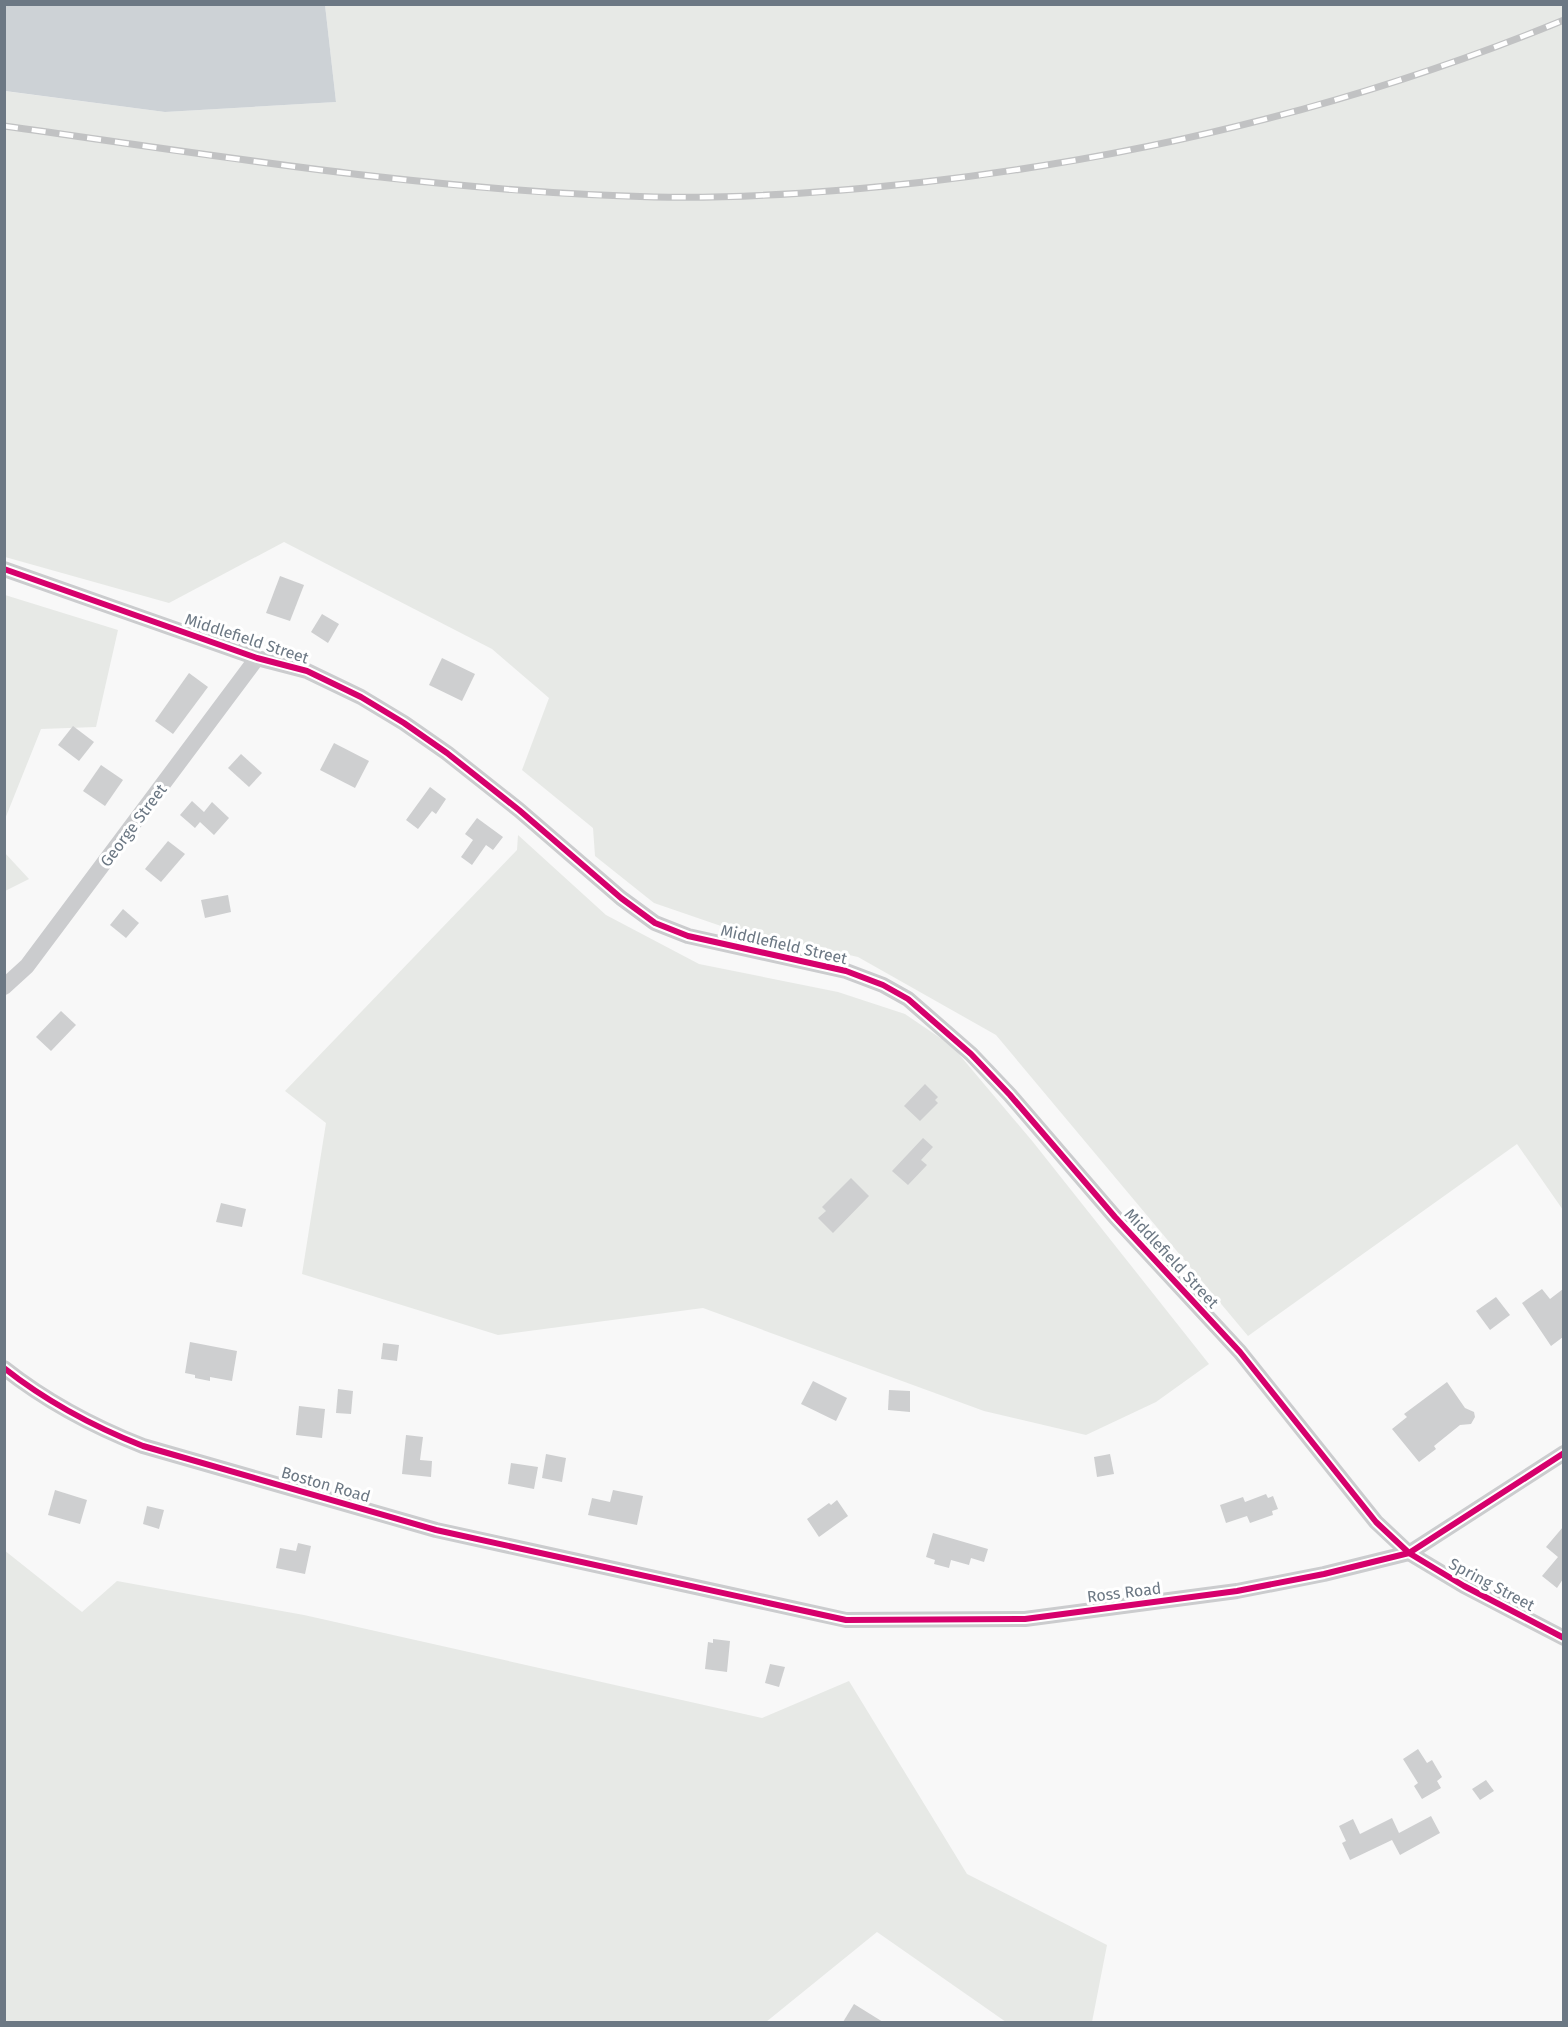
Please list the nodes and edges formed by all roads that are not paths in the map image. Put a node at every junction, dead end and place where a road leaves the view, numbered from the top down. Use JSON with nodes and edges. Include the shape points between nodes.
{"nodes":[{"id":1,"x":4,"y":568,"type":"edge"},
{"id":2,"x":257,"y":658,"type":"junction"},
{"id":3,"x":4,"y":987,"type":"edge"},
{"id":4,"x":4,"y":1368,"type":"edge"},
{"id":5,"x":1563,"y":1453,"type":"edge"},
{"id":6,"x":1408,"y":1553,"type":"junction"},
{"id":7,"x":658,"y":1578,"type":"joint"},
{"id":8,"x":1563,"y":1638,"type":"edge"}],
"edges":[{"from":1,"to":2,"type":"street","name":"Middlefield Street"},
{"from":2,"to":3,"type":"street","name":"George Street","via":[[27,966]]},
{"from":2,"to":6,"type":"street","name":"Middlefield Street","via":[[307,671],[404,723],[510,803],[655,923],[688,936],[846,971],[908,999],[971,1054],[1010,1095],[1240,1352],[1376,1522]]},
{"from":4,"to":7,"type":"street","name":"Boston Road","via":[[61,1408],[143,1446],[436,1530]]},
{"from":5,"to":6,"type":"street","name":"Ross Road"},
{"from":6,"to":7,"type":"street","name":"Ross Road","via":[[1237,1591],[1025,1618],[846,1620]]},
{"from":6,"to":8,"type":"street","name":"Spring Street"}]}
